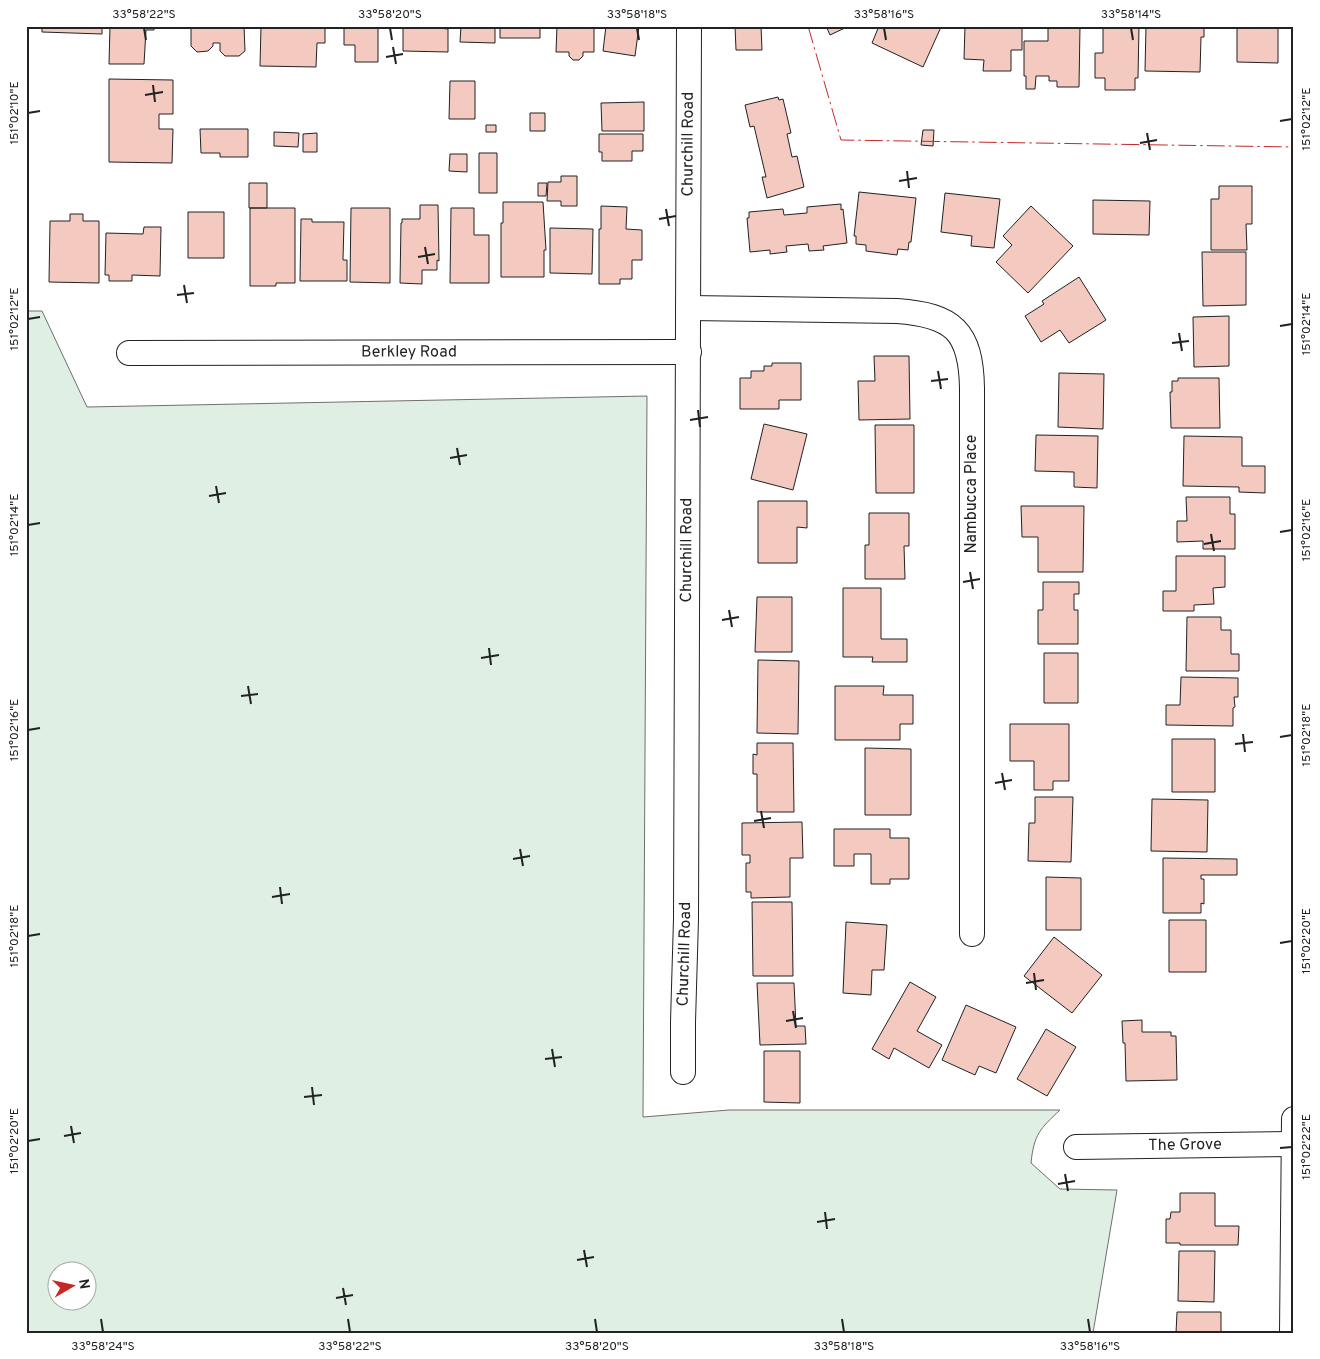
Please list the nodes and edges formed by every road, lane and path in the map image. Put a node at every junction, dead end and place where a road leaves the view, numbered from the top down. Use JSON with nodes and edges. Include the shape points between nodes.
{"nodes":[{"id":1,"x":689,"y":26,"type":"edge"},
{"id":2,"x":688,"y":308,"type":"junction"},
{"id":3,"x":689,"y":352,"type":"junction"},
{"id":4,"x":129,"y":353,"type":"dead end"},
{"id":5,"x":972,"y":934,"type":"dead end"},
{"id":6,"x":683,"y":1072,"type":"dead end"},
{"id":7,"x":1294,"y":1119,"type":"edge"},
{"id":8,"x":1293,"y":1144,"type":"edge"},
{"id":9,"x":1076,"y":1147,"type":"dead end"},
{"id":10,"x":1292,"y":1333,"type":"edge"}],
"edges":[{"from":1,"to":2,"type":"street","name":"Churchill Road"},
{"from":2,"to":3,"type":"street","name":"Churchill Road"},
{"from":2,"to":5,"type":"street","name":"Nambucca Place","via":[[919,313],[940,319],[957,332],[968,348],[972,368]]},
{"from":3,"to":4,"type":"street","name":"Berkley Road"},
{"from":3,"to":6,"type":"street","name":"Churchill Road"},
{"from":7,"to":8,"type":"street"},
{"from":8,"to":9,"type":"street","name":"The Grove"},
{"from":8,"to":10,"type":"street"}]}
